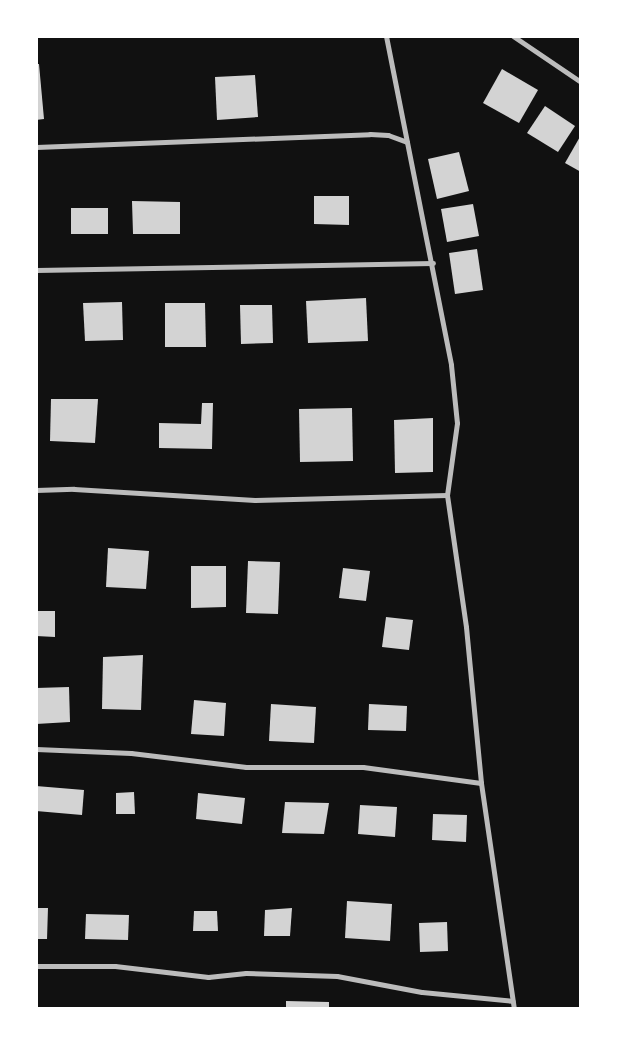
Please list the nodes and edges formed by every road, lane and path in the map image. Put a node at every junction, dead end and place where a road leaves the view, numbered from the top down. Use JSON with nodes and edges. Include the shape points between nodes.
{"nodes":[{"id":1,"x":386,"y":36,"type":"edge"},
{"id":2,"x":513,"y":36,"type":"edge"},
{"id":3,"x":581,"y":82,"type":"edge"},
{"id":4,"x":407,"y":142,"type":"junction"},
{"id":5,"x":36,"y":148,"type":"edge"},
{"id":6,"x":433,"y":263,"type":"junction"},
{"id":7,"x":36,"y":270,"type":"edge"},
{"id":8,"x":36,"y":490,"type":"edge"},
{"id":9,"x":447,"y":496,"type":"junction"},
{"id":10,"x":36,"y":749,"type":"edge"},
{"id":11,"x":481,"y":783,"type":"junction"},
{"id":12,"x":36,"y":966,"type":"edge"},
{"id":13,"x":513,"y":1001,"type":"junction"},
{"id":14,"x":514,"y":1009,"type":"edge"}],
"edges":[{"from":1,"to":4,"type":"street"},
{"from":2,"to":3,"type":"street"},
{"from":4,"to":5,"type":"street","via":[[388,135],[370,134]]},
{"from":4,"to":6,"type":"street"},
{"from":6,"to":7,"type":"street"},
{"from":6,"to":9,"type":"street","via":[[457,422]]},
{"from":8,"to":9,"type":"street","via":[[74,489],[255,500]]},
{"from":9,"to":11,"type":"street","via":[[466,627]]},
{"from":10,"to":11,"type":"street","via":[[131,754],[246,767],[363,767]]},
{"from":11,"to":13,"type":"street"},
{"from":12,"to":13,"type":"street","via":[[115,966],[208,977],[246,973],[338,976],[422,992]]},
{"from":13,"to":14,"type":"street"}]}
